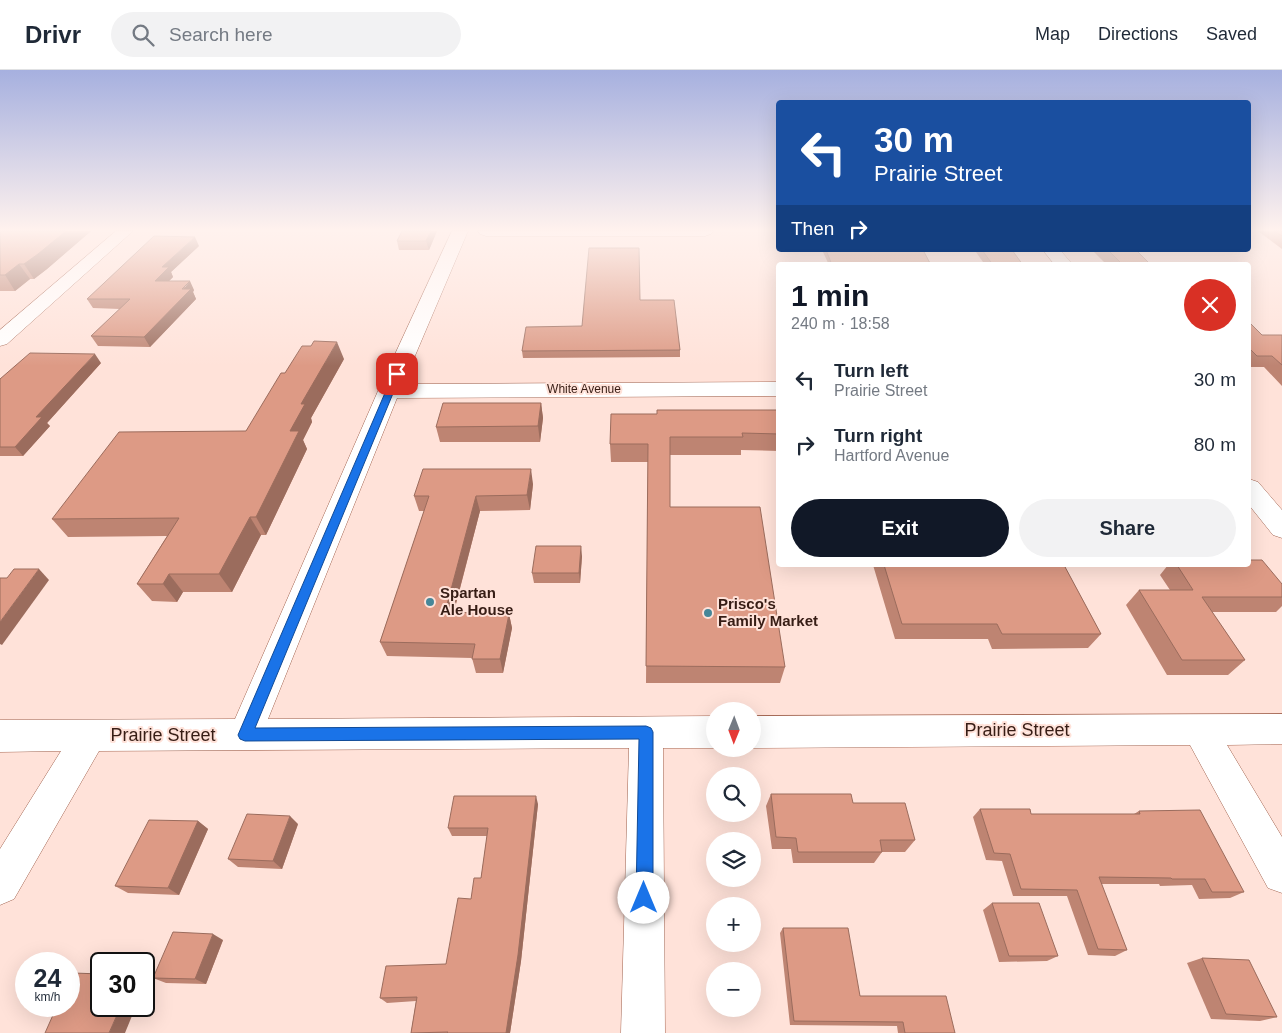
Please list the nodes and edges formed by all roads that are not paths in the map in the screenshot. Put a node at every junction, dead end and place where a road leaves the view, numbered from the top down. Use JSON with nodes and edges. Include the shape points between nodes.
{"nodes":[{"id":1,"x":73,"y":276,"type":"edge"},
{"id":2,"x":440,"y":276,"type":"edge"},
{"id":3,"x":0,"y":340,"type":"edge"},
{"id":4,"x":776,"y":389,"type":"edge"},
{"id":5,"x":389,"y":391,"type":"junction"},
{"id":6,"x":1251,"y":490,"type":"edge"},
{"id":7,"x":1282,"y":528,"type":"edge"},
{"id":8,"x":1282,"y":728,"type":"edge"},
{"id":9,"x":1199,"y":729,"type":"junction"},
{"id":10,"x":646,"y":732,"type":"junction"},
{"id":11,"x":706,"y":732,"type":"edge"},
{"id":12,"x":761,"y":732,"type":"edge"},
{"id":13,"x":245,"y":735,"type":"junction"},
{"id":14,"x":0,"y":736,"type":"edge"},
{"id":15,"x":89,"y":736,"type":"junction"},
{"id":16,"x":1282,"y":874,"type":"edge"},
{"id":17,"x":0,"y":886,"type":"edge"},
{"id":18,"x":643,"y":1033,"type":"edge"}],
"edges":[{"from":1,"to":3,"type":"street"},
{"from":2,"to":5,"type":"street"},
{"from":4,"to":5,"type":"street","name":"White Avenue"},
{"from":5,"to":13,"type":"street"},
{"from":6,"to":7,"type":"street"},
{"from":8,"to":9,"type":"street","name":"Prairie Street"},
{"from":9,"to":12,"type":"street","name":"Prairie Street"},
{"from":9,"to":16,"type":"street"},
{"from":10,"to":11,"type":"street","name":"Prairie Street"},
{"from":10,"to":13,"type":"street","name":"Prairie Street"},
{"from":10,"to":18,"type":"street"},
{"from":13,"to":15,"type":"street","name":"Prairie Street"},
{"from":14,"to":15,"type":"street","name":"Prairie Street"},
{"from":15,"to":17,"type":"street"}]}
